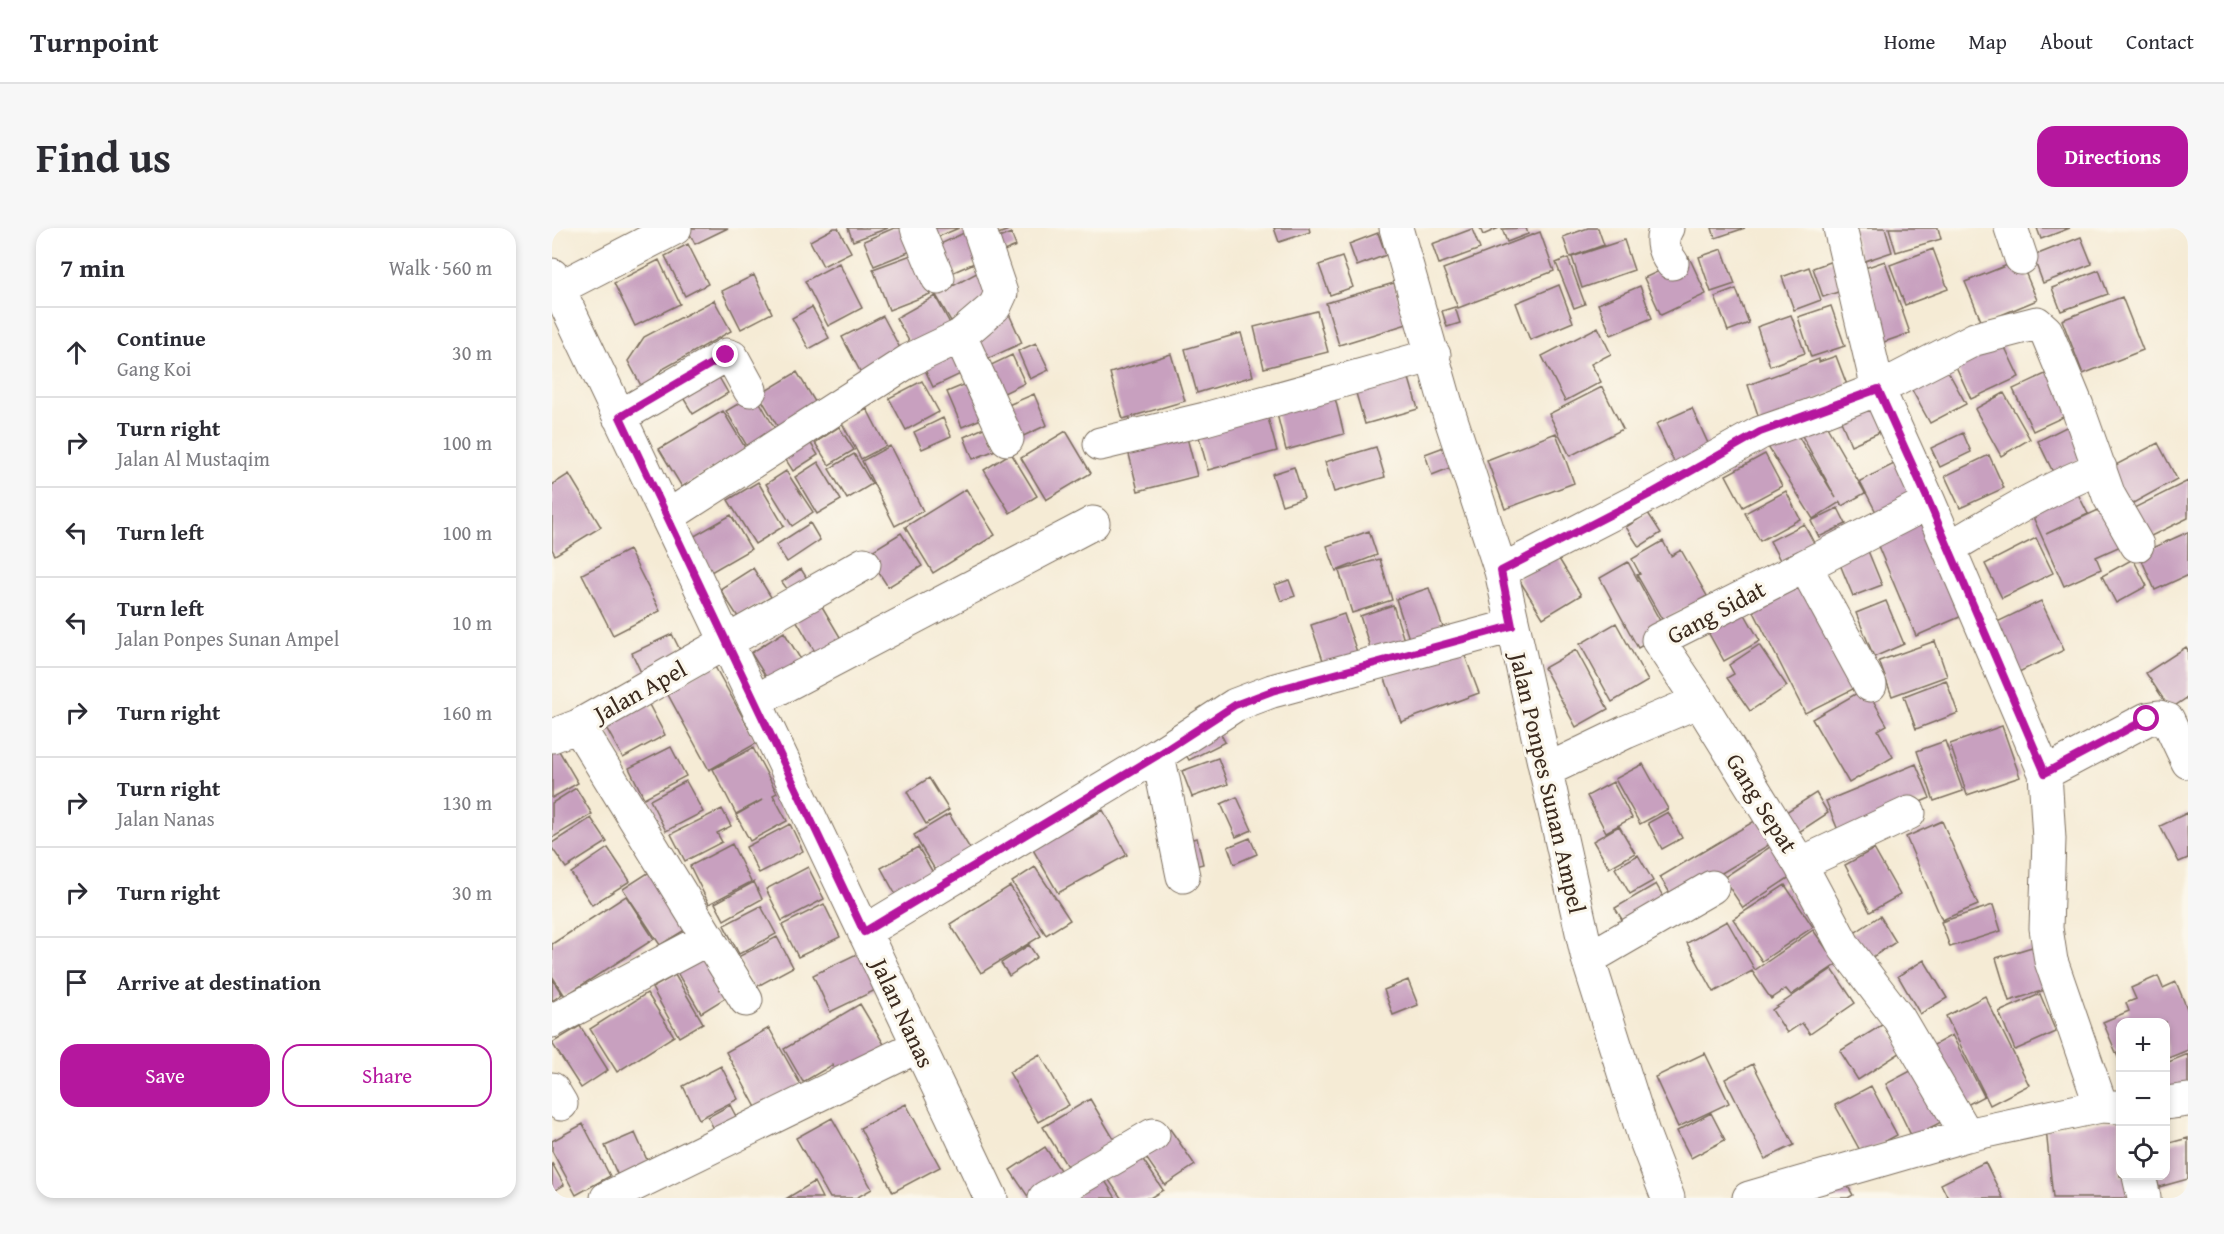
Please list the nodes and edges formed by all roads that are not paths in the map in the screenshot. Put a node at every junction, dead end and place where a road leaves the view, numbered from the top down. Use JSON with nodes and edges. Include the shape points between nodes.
{"nodes":[{"id":1,"x":675,"y":228,"type":"edge"},
{"id":2,"x":917,"y":228,"type":"edge"},
{"id":3,"x":980,"y":228,"type":"edge"},
{"id":4,"x":1396,"y":228,"type":"edge"},
{"id":5,"x":1666,"y":228,"type":"edge"},
{"id":6,"x":1840,"y":228,"type":"edge"},
{"id":7,"x":1672,"y":263,"type":"dead end"},
{"id":8,"x":938,"y":278,"type":"dead end"},
{"id":9,"x":555,"y":281,"type":"edge"},
{"id":10,"x":960,"y":336,"type":"junction"},
{"id":11,"x":1434,"y":355,"type":"junction"},
{"id":12,"x":1878,"y":389,"type":"junction"},
{"id":13,"x":750,"y":390,"type":"dead end"},
{"id":14,"x":620,"y":417,"type":"junction"},
{"id":15,"x":1007,"y":439,"type":"dead end"},
{"id":16,"x":1100,"y":444,"type":"dead end"},
{"id":17,"x":2100,"y":468,"type":"junction"},
{"id":18,"x":1929,"y":502,"type":"junction"},
{"id":19,"x":667,"y":517,"type":"junction"},
{"id":20,"x":1093,"y":523,"type":"dead end"},
{"id":21,"x":2137,"y":545,"type":"dead end"},
{"id":22,"x":1949,"y":548,"type":"junction"},
{"id":23,"x":864,"y":564,"type":"dead end"},
{"id":24,"x":1804,"y":566,"type":"junction"},
{"id":25,"x":1501,"y":571,"type":"junction"},
{"id":26,"x":1512,"y":626,"type":"junction"},
{"id":27,"x":727,"y":643,"type":"junction"},
{"id":28,"x":1870,"y":685,"type":"dead end"},
{"id":29,"x":755,"y":701,"type":"junction"},
{"id":30,"x":1699,"y":701,"type":"junction"},
{"id":31,"x":2178,"y":713,"type":"edge"},
{"id":32,"x":565,"y":731,"type":"edge"},
{"id":33,"x":1158,"y":755,"type":"junction"},
{"id":34,"x":2188,"y":762,"type":"edge"},
{"id":35,"x":1547,"y":770,"type":"junction"},
{"id":36,"x":2045,"y":773,"type":"junction"},
{"id":37,"x":1909,"y":813,"type":"dead end"},
{"id":38,"x":1800,"y":864,"type":"junction"},
{"id":39,"x":1183,"y":876,"type":"dead end"},
{"id":40,"x":1712,"y":887,"type":"dead end"},
{"id":41,"x":864,"y":932,"type":"junction"},
{"id":42,"x":709,"y":938,"type":"junction"},
{"id":43,"x":1588,"y":959,"type":"junction"},
{"id":44,"x":746,"y":1000,"type":"dead end"},
{"id":45,"x":552,"y":1021,"type":"edge"},
{"id":46,"x":918,"y":1046,"type":"junction"},
{"id":47,"x":2188,"y":1100,"type":"edge"},
{"id":48,"x":2170,"y":1102,"type":"edge"},
{"id":49,"x":2111,"y":1106,"type":"edge"},
{"id":50,"x":1153,"y":1135,"type":"dead end"},
{"id":51,"x":1967,"y":1135,"type":"junction"},
{"id":52,"x":2140,"y":1180,"type":"edge"},
{"id":53,"x":607,"y":1198,"type":"edge"},
{"id":54,"x":991,"y":1198,"type":"edge"},
{"id":55,"x":1045,"y":1198,"type":"edge"},
{"id":56,"x":1668,"y":1198,"type":"edge"},
{"id":57,"x":1749,"y":1198,"type":"edge"},
{"id":58,"x":2144,"y":1198,"type":"edge"}],
"edges":[{"from":1,"to":9,"type":"street"},
{"from":2,"to":8,"type":"street"},
{"from":3,"to":10,"type":"street","via":[[1000,293],[995,306]]},
{"from":4,"to":11,"type":"street","name":"Jalan Ponpes Sunan Ampel"},
{"from":5,"to":7,"type":"street","via":[[1663,247]]},
{"from":6,"to":12,"type":"street"},
{"from":9,"to":14,"type":"street","name":"Jalan Nanas"},
{"from":10,"to":15,"type":"street"},
{"from":10,"to":19,"type":"street","via":[[910,360]]},
{"from":11,"to":16,"type":"street"},
{"from":11,"to":25,"type":"street","name":"Jalan Ponpes Sunan Ampel","via":[[1446,404]]},
{"from":12,"to":17,"type":"street","via":[[1975,339],[2037,323],[2046,331]]},
{"from":12,"to":18,"type":"street"},
{"from":12,"to":25,"type":"street","via":[[1760,432]]},
{"from":13,"to":14,"type":"street","via":[[732,357],[726,355]]},
{"from":14,"to":19,"type":"street","name":"Jalan Nanas"},
{"from":17,"to":21,"type":"street","via":[[2109,495]]},
{"from":17,"to":22,"type":"street","via":[[2023,505]]},
{"from":18,"to":22,"type":"street"},
{"from":18,"to":24,"type":"street","name":"Gang Sidat"},
{"from":19,"to":27,"type":"street","name":"Jalan Nanas"},
{"from":20,"to":29,"type":"street"},
{"from":22,"to":36,"type":"street"},
{"from":23,"to":27,"type":"street","name":"Jalan Apel"},
{"from":24,"to":28,"type":"street"},
{"from":24,"to":30,"type":"street","name":"Gang Sidat","via":[[1658,640]]},
{"from":25,"to":26,"type":"street","name":"Jalan Ponpes Sunan Ampel"},
{"from":26,"to":33,"type":"street","via":[[1272,691],[1235,705]]},
{"from":26,"to":35,"type":"street","name":"Jalan Ponpes Sunan Ampel"},
{"from":27,"to":29,"type":"street","name":"Jalan Nanas"},
{"from":27,"to":32,"type":"street","name":"Jalan Apel"},
{"from":29,"to":41,"type":"street","name":"Jalan Nanas"},
{"from":30,"to":35,"type":"street"},
{"from":30,"to":38,"type":"street","name":"Gang Sepat"},
{"from":31,"to":34,"type":"street"},
{"from":31,"to":36,"type":"street","via":[[2147,719]]},
{"from":32,"to":42,"type":"street"},
{"from":33,"to":39,"type":"street"},
{"from":33,"to":41,"type":"street"},
{"from":35,"to":43,"type":"street","name":"Jalan Ponpes Sunan Ampel"},
{"from":36,"to":49,"type":"street","via":[[2049,839],[2046,928],[2051,961]]},
{"from":37,"to":38,"type":"street","name":"Gang Sepat"},
{"from":38,"to":51,"type":"street","via":[[1845,948],[1899,1019]]},
{"from":40,"to":43,"type":"street"},
{"from":41,"to":46,"type":"street","name":"Jalan Nanas"},
{"from":42,"to":44,"type":"street"},
{"from":42,"to":45,"type":"street"},
{"from":43,"to":56,"type":"street","name":"Jalan Ponpes Sunan Ampel","via":[[1643,1133]]},
{"from":46,"to":53,"type":"street"},
{"from":46,"to":54,"type":"street","name":"Jalan Nanas"},
{"from":47,"to":48,"type":"street"},
{"from":49,"to":51,"type":"street"},
{"from":50,"to":55,"type":"street"},
{"from":51,"to":57,"type":"street"},
{"from":52,"to":58,"type":"street"}]}
